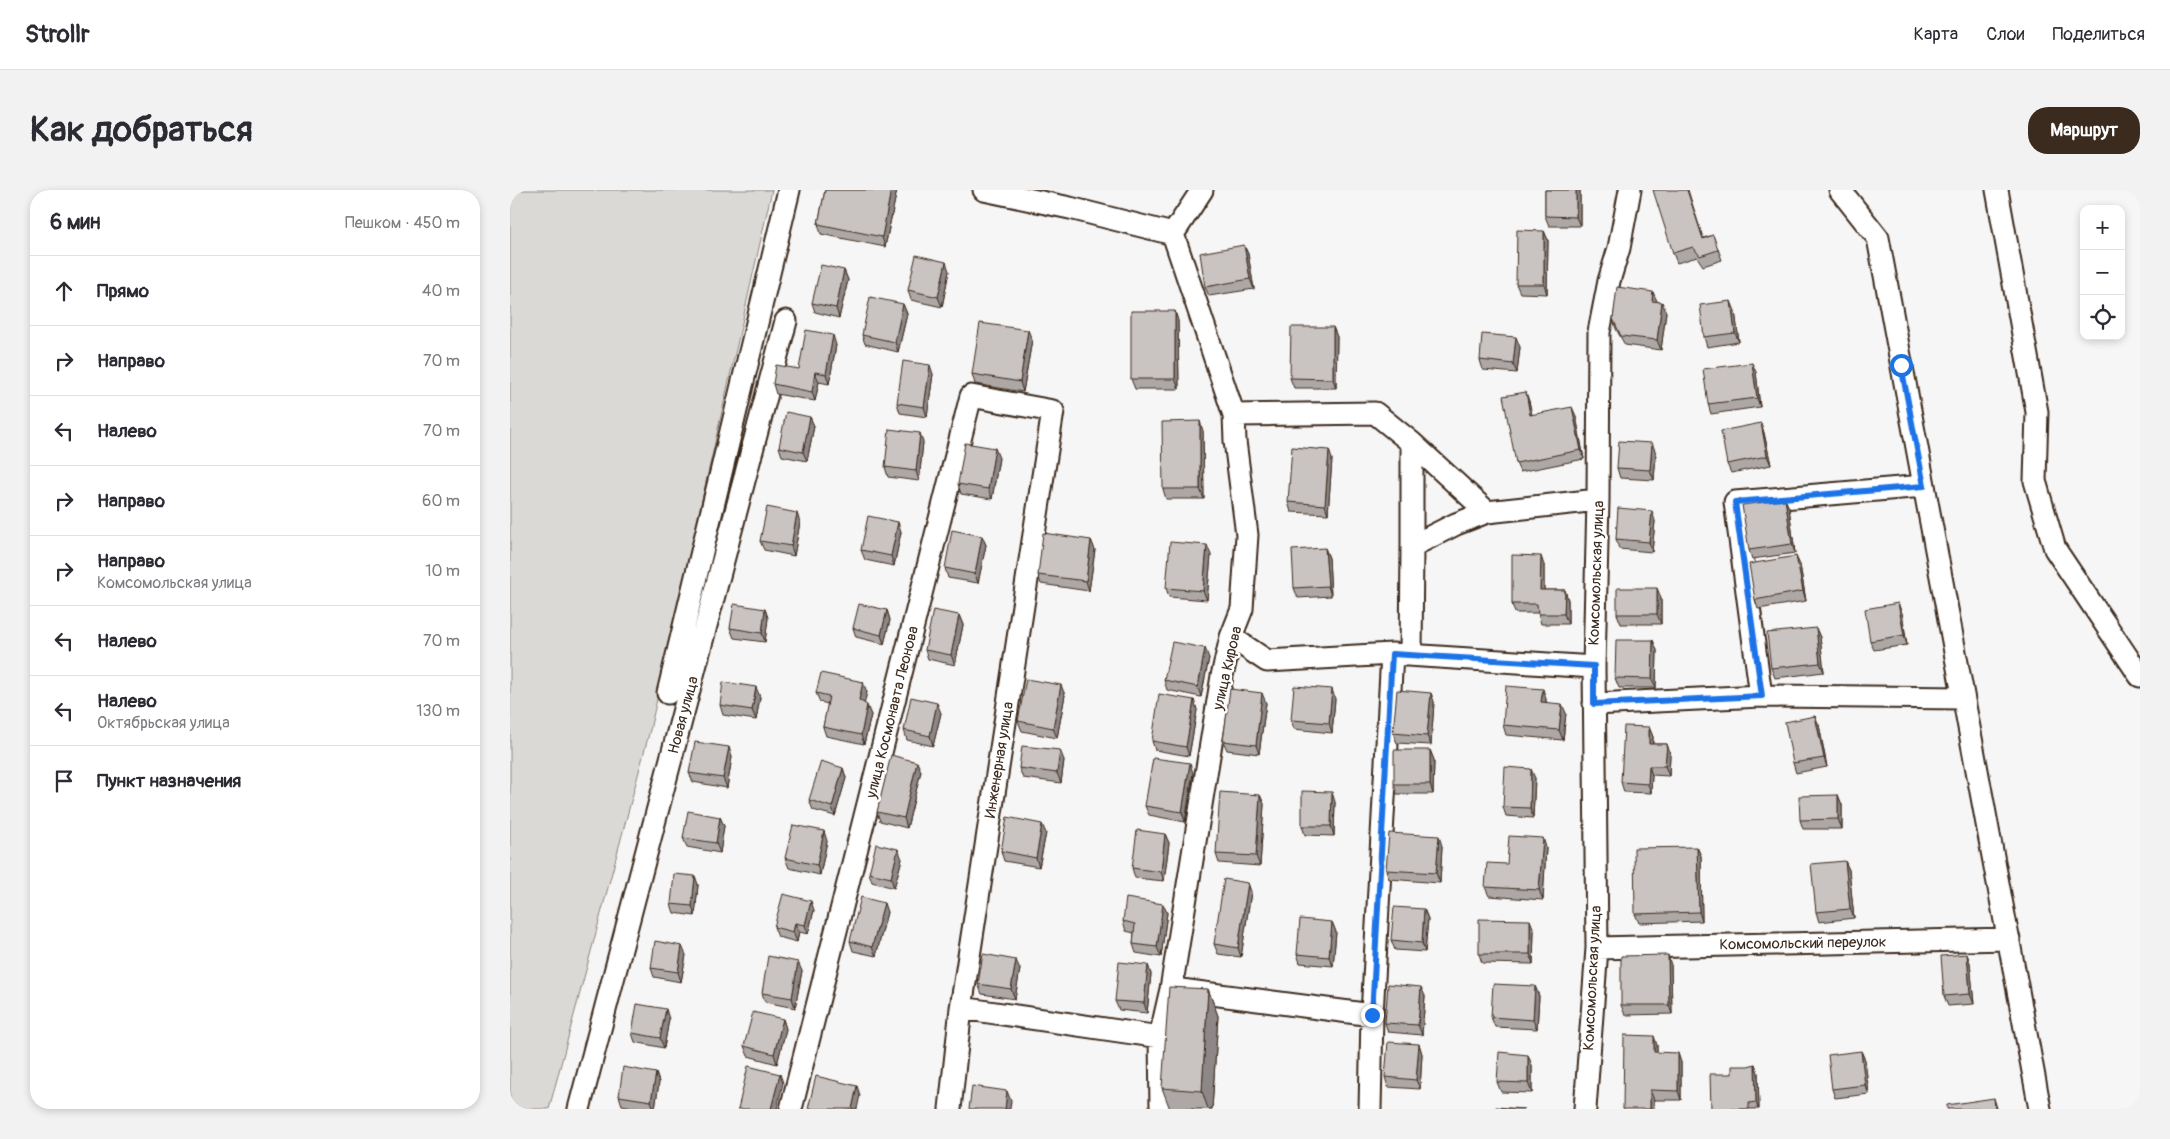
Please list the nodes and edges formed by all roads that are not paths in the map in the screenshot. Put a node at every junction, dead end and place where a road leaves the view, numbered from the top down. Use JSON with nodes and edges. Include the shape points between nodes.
{"nodes":[{"id":1,"x":789,"y":190,"type":"edge"},
{"id":2,"x":984,"y":190,"type":"edge"},
{"id":3,"x":1202,"y":190,"type":"edge"},
{"id":4,"x":1630,"y":190,"type":"edge"},
{"id":5,"x":1840,"y":190,"type":"edge"},
{"id":6,"x":1997,"y":190,"type":"edge"},
{"id":7,"x":1074,"y":199,"type":"edge"},
{"id":8,"x":1173,"y":234,"type":"junction"},
{"id":9,"x":786,"y":321,"type":"dead end"},
{"id":10,"x":1053,"y":411,"type":"joint"},
{"id":11,"x":1234,"y":415,"type":"junction"},
{"id":12,"x":1412,"y":443,"type":"junction"},
{"id":13,"x":1924,"y":486,"type":"junction"},
{"id":14,"x":1598,"y":500,"type":"junction"},
{"id":15,"x":1487,"y":512,"type":"junction"},
{"id":16,"x":1412,"y":546,"type":"junction"},
{"id":17,"x":1231,"y":637,"type":"junction"},
{"id":18,"x":1402,"y":654,"type":"junction"},
{"id":19,"x":1594,"y":666,"type":"junction"},
{"id":20,"x":2140,"y":676,"type":"edge"},
{"id":21,"x":668,"y":693,"type":"dead end"},
{"id":22,"x":1762,"y":696,"type":"junction"},
{"id":23,"x":1963,"y":698,"type":"junction"},
{"id":24,"x":1594,"y":704,"type":"junction"},
{"id":25,"x":2009,"y":939,"type":"junction"},
{"id":26,"x":1597,"y":948,"type":"junction"},
{"id":27,"x":1171,"y":989,"type":"junction"},
{"id":28,"x":961,"y":1008,"type":"junction"},
{"id":29,"x":1372,"y":1015,"type":"junction"},
{"id":30,"x":1160,"y":1037,"type":"junction"},
{"id":31,"x":579,"y":1109,"type":"edge"},
{"id":32,"x":791,"y":1109,"type":"edge"},
{"id":33,"x":950,"y":1109,"type":"edge"},
{"id":34,"x":1161,"y":1109,"type":"edge"},
{"id":35,"x":1370,"y":1109,"type":"edge"},
{"id":36,"x":1585,"y":1109,"type":"edge"},
{"id":37,"x":2040,"y":1109,"type":"edge"}],
"edges":[{"from":1,"to":21,"type":"street"},
{"from":2,"to":7,"type":"street"},
{"from":3,"to":8,"type":"street"},
{"from":4,"to":14,"type":"street","name":"Комсомольская улица","via":[[1599,332]]},
{"from":5,"to":13,"type":"street","via":[[1878,238]]},
{"from":6,"to":20,"type":"street","via":[[2036,412],[2035,481],[2055,549]]},
{"from":7,"to":8,"type":"street"},
{"from":8,"to":11,"type":"street","name":"улица Кирова"},
{"from":9,"to":31,"type":"street","name":"Новая улица"},
{"from":10,"to":28,"type":"street","name":"Инженерная улица"},
{"from":10,"to":32,"type":"street","name":"улица Космонавта Леонова","via":[[971,396]]},
{"from":11,"to":12,"type":"street","via":[[1375,413]]},
{"from":11,"to":17,"type":"street","name":"улица Кирова","via":[[1247,535],[1242,609]]},
{"from":12,"to":15,"type":"street"},
{"from":12,"to":16,"type":"street"},
{"from":13,"to":22,"type":"street","via":[[1735,502]]},
{"from":13,"to":23,"type":"street"},
{"from":14,"to":15,"type":"street"},
{"from":14,"to":19,"type":"street","name":"Комсомольская улица"},
{"from":15,"to":16,"type":"street"},
{"from":16,"to":18,"type":"street"},
{"from":17,"to":18,"type":"street","via":[[1267,661]]},
{"from":17,"to":27,"type":"street","name":"улица Кирова"},
{"from":18,"to":19,"type":"street"},
{"from":18,"to":29,"type":"street"},
{"from":19,"to":24,"type":"street","name":"Комсомольская улица"},
{"from":22,"to":23,"type":"street"},
{"from":22,"to":24,"type":"street"},
{"from":23,"to":25,"type":"street"},
{"from":24,"to":26,"type":"street","name":"Комсомольская улица"},
{"from":25,"to":26,"type":"street","name":"Комсомольский переулок"},
{"from":25,"to":37,"type":"street"},
{"from":26,"to":36,"type":"street","name":"Комсомольская улица"},
{"from":27,"to":29,"type":"street"},
{"from":27,"to":30,"type":"street","name":"улица Кирова"},
{"from":28,"to":30,"type":"street"},
{"from":28,"to":33,"type":"street","name":"Инженерная улица"},
{"from":29,"to":35,"type":"street"},
{"from":30,"to":34,"type":"street","name":"улица Кирова"}]}
